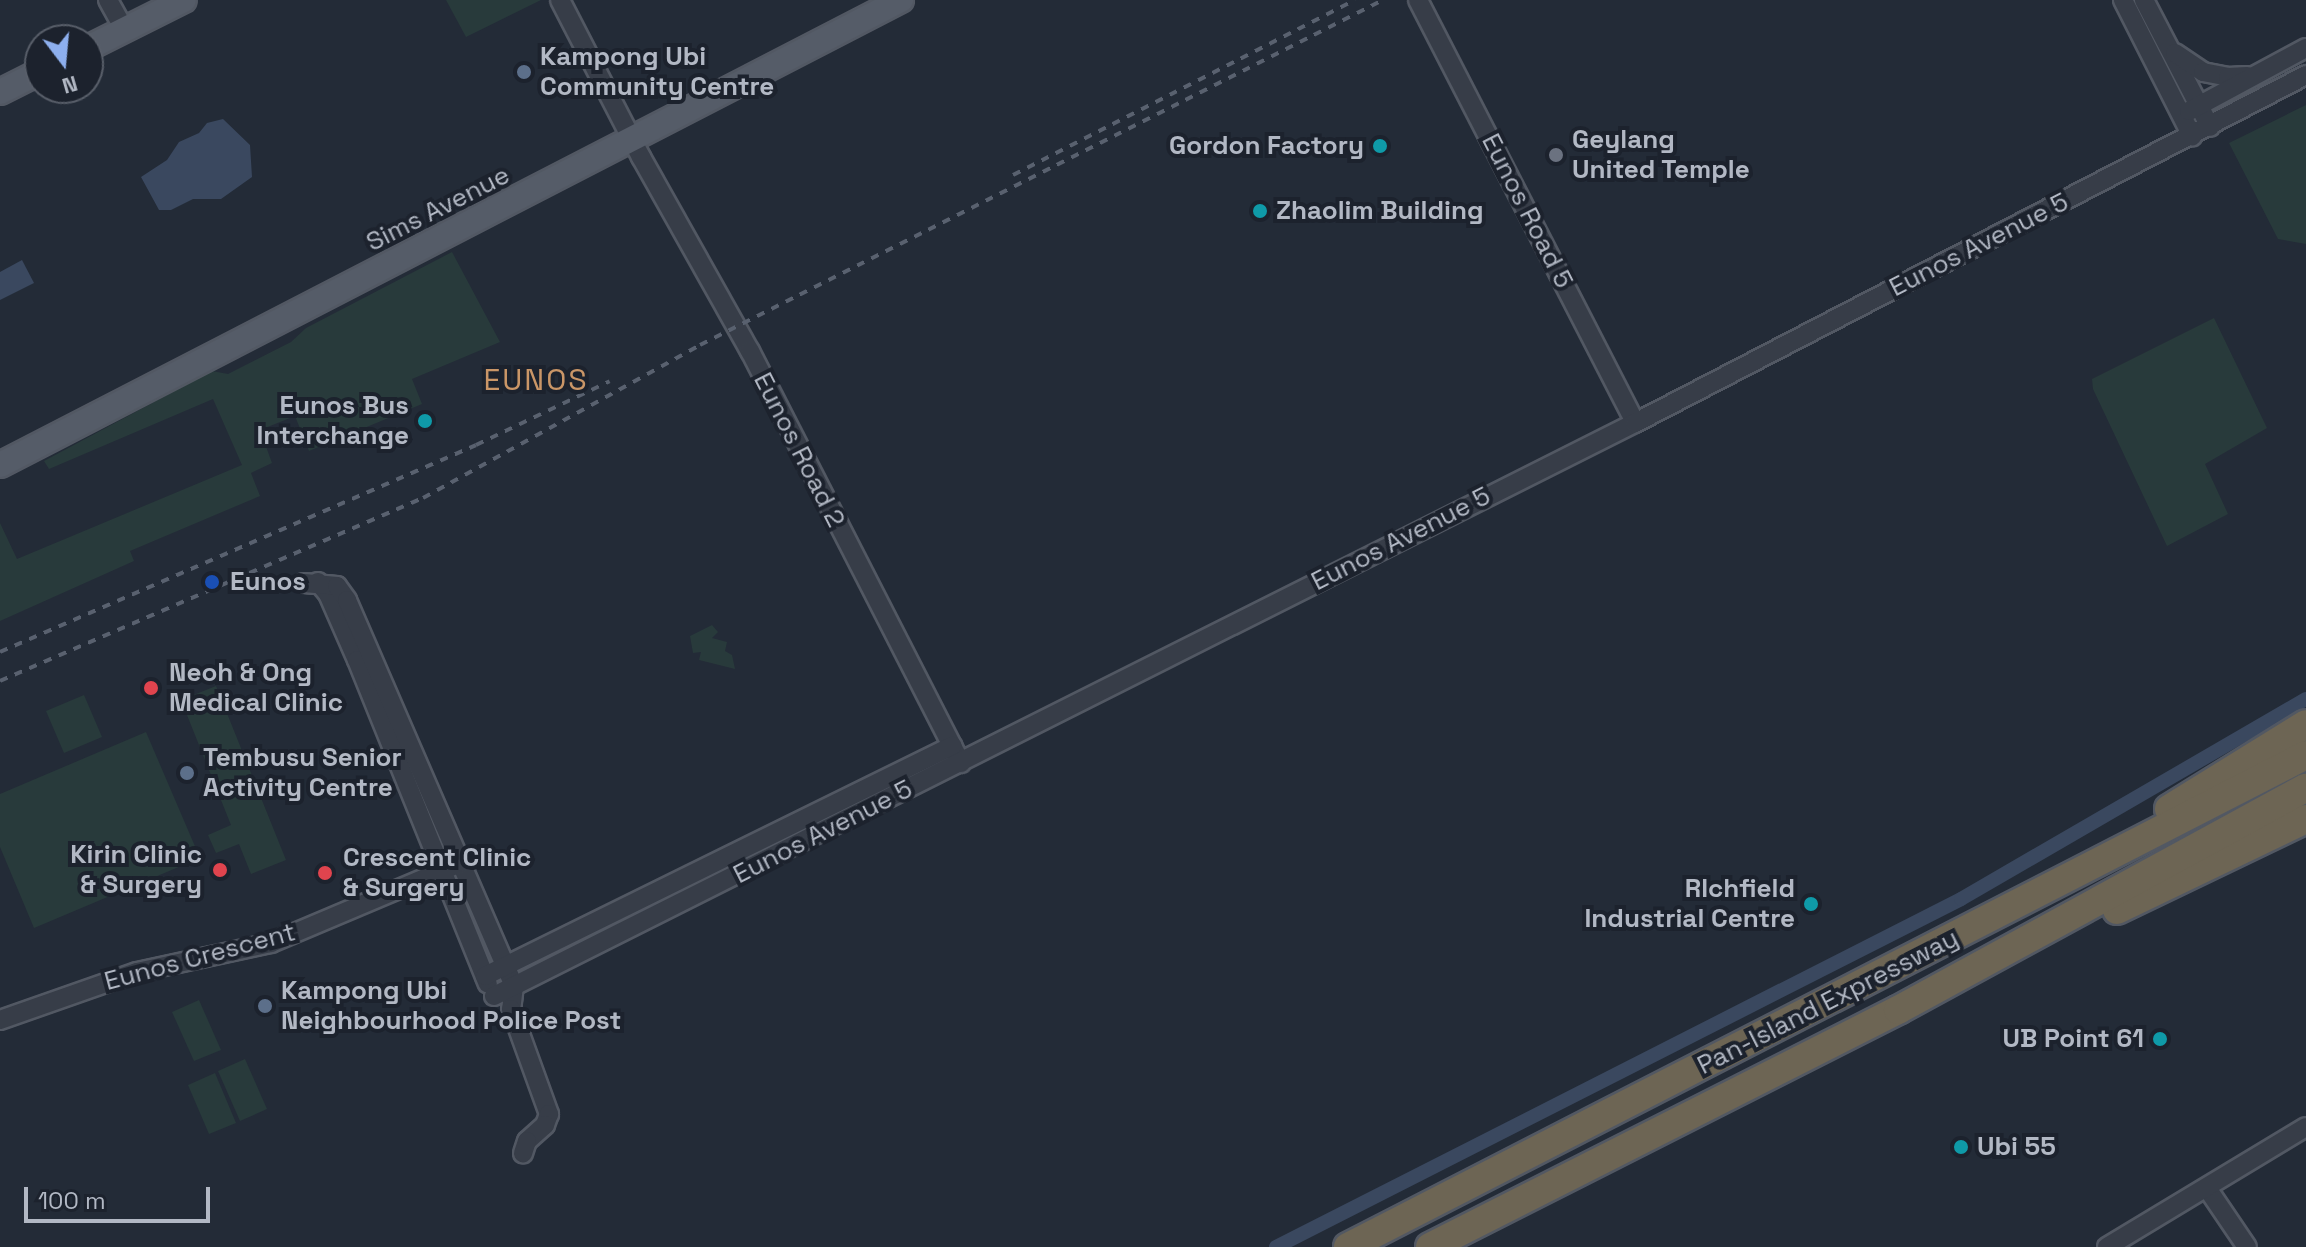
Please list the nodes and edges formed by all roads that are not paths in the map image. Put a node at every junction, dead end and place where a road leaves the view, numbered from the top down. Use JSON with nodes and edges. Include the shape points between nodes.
{"nodes":[{"id":1,"x":108,"y":0,"type":"edge"},
{"id":2,"x":184,"y":0,"type":"edge"},
{"id":3,"x":560,"y":0,"type":"edge"},
{"id":4,"x":1418,"y":0,"type":"edge"},
{"id":5,"x":2123,"y":0,"type":"edge"},
{"id":6,"x":2144,"y":0,"type":"edge"},
{"id":7,"x":891,"y":2,"type":"edge"},
{"id":8,"x":124,"y":29,"type":"junction"},
{"id":9,"x":104,"y":40,"type":"edge"},
{"id":10,"x":2306,"y":48,"type":"edge"},
{"id":11,"x":2172,"y":52,"type":"junction"},
{"id":12,"x":2306,"y":75,"type":"edge"},
{"id":13,"x":2254,"y":76,"type":"junction"},
{"id":14,"x":24,"y":79,"type":"edge"},
{"id":15,"x":1,"y":89,"type":"edge"},
{"id":16,"x":2192,"y":110,"type":"junction"},
{"id":17,"x":2210,"y":127,"type":"junction"},
{"id":18,"x":2192,"y":136,"type":"junction"},
{"id":19,"x":632,"y":140,"type":"junction"},
{"id":20,"x":1635,"y":423,"type":"junction"},
{"id":21,"x":0,"y":465,"type":"edge"},
{"id":22,"x":311,"y":583,"type":"dead end"},
{"id":23,"x":2306,"y":724,"type":"edge"},
{"id":24,"x":957,"y":755,"type":"junction"},
{"id":25,"x":2306,"y":755,"type":"edge"},
{"id":26,"x":2306,"y":788,"type":"edge"},
{"id":27,"x":2306,"y":819,"type":"edge"},
{"id":28,"x":452,"y":866,"type":"junction"},
{"id":29,"x":2068,"y":879,"type":"junction"},
{"id":30,"x":505,"y":966,"type":"junction"},
{"id":31,"x":485,"y":976,"type":"junction"},
{"id":32,"x":514,"y":986,"type":"junction"},
{"id":33,"x":494,"y":996,"type":"junction"},
{"id":34,"x":511,"y":1009,"type":"junction"},
{"id":35,"x":1898,"y":1010,"type":"junction"},
{"id":36,"x":0,"y":1020,"type":"edge"},
{"id":37,"x":2306,"y":1127,"type":"edge"},
{"id":38,"x":542,"y":1128,"type":"junction"},
{"id":39,"x":513,"y":1129,"type":"dead end"},
{"id":40,"x":523,"y":1153,"type":"dead end"},
{"id":41,"x":2207,"y":1188,"type":"junction"},
{"id":42,"x":1348,"y":1247,"type":"edge"},
{"id":43,"x":1430,"y":1247,"type":"edge"},
{"id":44,"x":2107,"y":1247,"type":"edge"},
{"id":45,"x":2247,"y":1247,"type":"edge"}],
"edges":[{"from":1,"to":8,"type":"street"},
{"from":2,"to":8,"type":"main road"},
{"from":3,"to":19,"type":"street","name":"Eunos Road 2"},
{"from":4,"to":20,"type":"street","name":"Eunos Road 5"},
{"from":5,"to":16,"type":"street"},
{"from":6,"to":11,"type":"street"},
{"from":7,"to":19,"type":"main road","name":"Sims Avenue"},
{"from":8,"to":9,"type":"main road"},
{"from":10,"to":13,"type":"street"},
{"from":11,"to":13,"type":"street","via":[[2203,72]]},
{"from":11,"to":16,"type":"street"},
{"from":12,"to":17,"type":"street","name":"Eunos Avenue 5"},
{"from":13,"to":16,"type":"street"},
{"from":14,"to":15,"type":"main road"},
{"from":16,"to":17,"type":"street"},
{"from":16,"to":18,"type":"street"},
{"from":17,"to":18,"type":"street","name":"Eunos Avenue 5"},
{"from":18,"to":20,"type":"street","name":"Eunos Avenue 5"},
{"from":19,"to":21,"type":"main road","name":"Sims Avenue"},
{"from":19,"to":24,"type":"street","name":"Eunos Road 2","via":[[750,351]]},
{"from":20,"to":24,"type":"street","name":"Eunos Avenue 5"},
{"from":22,"to":28,"type":"street","via":[[337,586],[347,600]]},
{"from":23,"to":29,"type":"highway","via":[[2084,856]]},
{"from":24,"to":30,"type":"street","name":"Eunos Avenue 5"},
{"from":24,"to":32,"type":"street","name":"Eunos Avenue 5"},
{"from":25,"to":29,"type":"highway","name":"Pan-Island Expressway"},
{"from":26,"to":35,"type":"highway","name":"Pan-Island Expressway"},
{"from":27,"to":35,"type":"highway"},
{"from":28,"to":30,"type":"street"},
{"from":28,"to":31,"type":"street"},
{"from":28,"to":36,"type":"street","name":"Eunos Crescent","via":[[271,943],[137,972]]},
{"from":29,"to":42,"type":"highway","name":"Pan-Island Expressway"},
{"from":30,"to":31,"type":"street","name":"Eunos Avenue 5"},
{"from":30,"to":32,"type":"street"},
{"from":31,"to":33,"type":"street"},
{"from":32,"to":33,"type":"street","name":"Eunos Avenue 5"},
{"from":32,"to":34,"type":"street"},
{"from":33,"to":34,"type":"street"},
{"from":34,"to":38,"type":"street","via":[[548,1109]]},
{"from":35,"to":43,"type":"highway","name":"Pan-Island Expressway"},
{"from":37,"to":41,"type":"street"},
{"from":38,"to":39,"type":"street","via":[[522,1134]]},
{"from":38,"to":40,"type":"street","via":[[527,1141]]},
{"from":41,"to":44,"type":"street"},
{"from":41,"to":45,"type":"street"}]}
